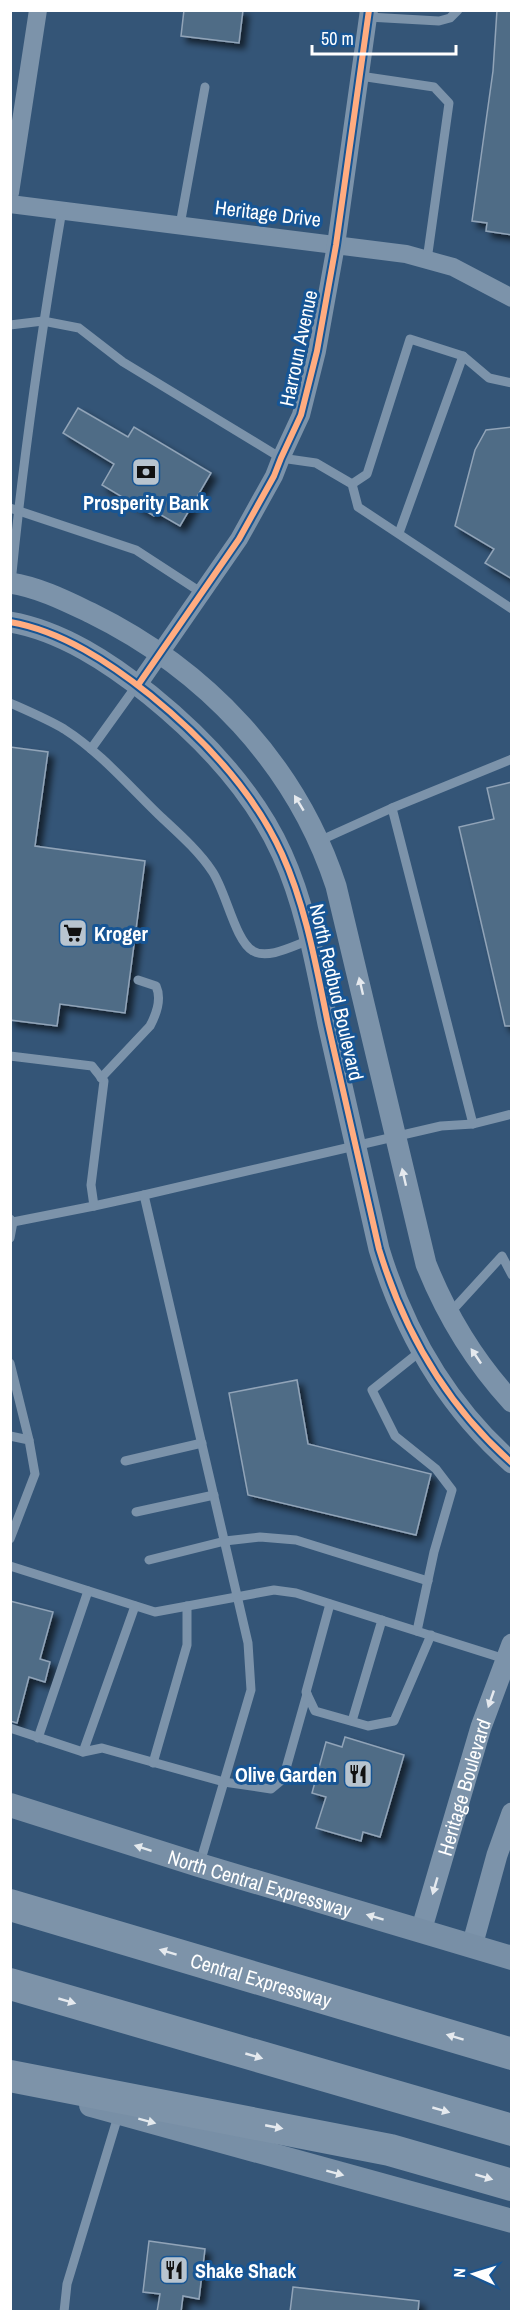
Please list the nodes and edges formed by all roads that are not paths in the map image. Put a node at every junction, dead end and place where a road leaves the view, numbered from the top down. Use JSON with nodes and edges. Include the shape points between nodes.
{"nodes":[{"id":1,"x":38,"y":10,"type":"edge"},
{"id":2,"x":458,"y":10,"type":"edge"},
{"id":3,"x":368,"y":14,"type":"edge"},
{"id":4,"x":360,"y":76,"type":"junction"},
{"id":5,"x":205,"y":87,"type":"dead end"},
{"id":6,"x":15,"y":130,"type":"edge"},
{"id":7,"x":10,"y":193,"type":"edge"},
{"id":8,"x":10,"y":204,"type":"edge"},
{"id":9,"x":62,"y":210,"type":"junction"},
{"id":10,"x":180,"y":225,"type":"junction"},
{"id":11,"x":336,"y":245,"type":"junction"},
{"id":12,"x":427,"y":260,"type":"junction"},
{"id":13,"x":512,"y":298,"type":"edge"},
{"id":14,"x":44,"y":321,"type":"junction"},
{"id":15,"x":10,"y":325,"type":"edge"},
{"id":16,"x":462,"y":356,"type":"junction"},
{"id":17,"x":512,"y":382,"type":"edge"},
{"id":18,"x":281,"y":458,"type":"junction"},
{"id":19,"x":352,"y":484,"type":"junction"},
{"id":20,"x":14,"y":508,"type":"edge"},
{"id":21,"x":399,"y":533,"type":"junction"},
{"id":22,"x":11,"y":583,"type":"edge"},
{"id":23,"x":202,"y":593,"type":"junction"},
{"id":24,"x":512,"y":609,"type":"edge"},
{"id":25,"x":10,"y":622,"type":"edge"},
{"id":26,"x":160,"y":652,"type":"junction"},
{"id":27,"x":138,"y":685,"type":"junction"},
{"id":28,"x":10,"y":703,"type":"edge"},
{"id":29,"x":91,"y":749,"type":"junction"},
{"id":30,"x":512,"y":759,"type":"edge"},
{"id":31,"x":392,"y":808,"type":"junction"},
{"id":32,"x":319,"y":841,"type":"junction"},
{"id":33,"x":310,"y":940,"type":"junction"},
{"id":34,"x":138,"y":980,"type":"dead end"},
{"id":35,"x":10,"y":1056,"type":"edge"},
{"id":36,"x":101,"y":1078,"type":"junction"},
{"id":37,"x":512,"y":1114,"type":"edge"},
{"id":38,"x":473,"y":1124,"type":"junction"},
{"id":39,"x":395,"y":1137,"type":"junction"},
{"id":40,"x":355,"y":1146,"type":"junction"},
{"id":41,"x":144,"y":1194,"type":"junction"},
{"id":42,"x":94,"y":1206,"type":"junction"},
{"id":43,"x":11,"y":1221,"type":"edge"},
{"id":44,"x":10,"y":1238,"type":"edge"},
{"id":45,"x":512,"y":1275,"type":"edge"},
{"id":46,"x":449,"y":1314,"type":"junction"},
{"id":47,"x":422,"y":1350,"type":"junction"},
{"id":48,"x":10,"y":1363,"type":"edge"},
{"id":49,"x":512,"y":1402,"type":"edge"},
{"id":50,"x":10,"y":1436,"type":"edge"},
{"id":51,"x":29,"y":1440,"type":"junction"},
{"id":52,"x":202,"y":1443,"type":"junction"},
{"id":53,"x":125,"y":1461,"type":"dead end"},
{"id":54,"x":512,"y":1463,"type":"edge"},
{"id":55,"x":214,"y":1495,"type":"junction"},
{"id":56,"x":136,"y":1512,"type":"dead end"},
{"id":57,"x":10,"y":1539,"type":"edge"},
{"id":58,"x":225,"y":1541,"type":"junction"},
{"id":59,"x":149,"y":1560,"type":"dead end"},
{"id":60,"x":10,"y":1566,"type":"edge"},
{"id":61,"x":428,"y":1581,"type":"junction"},
{"id":62,"x":88,"y":1591,"type":"junction"},
{"id":63,"x":238,"y":1597,"type":"junction"},
{"id":64,"x":330,"y":1604,"type":"junction"},
{"id":65,"x":135,"y":1606,"type":"junction"},
{"id":66,"x":187,"y":1606,"type":"junction"},
{"id":67,"x":382,"y":1620,"type":"junction"},
{"id":68,"x":417,"y":1631,"type":"junction"},
{"id":69,"x":431,"y":1635,"type":"junction"},
{"id":70,"x":509,"y":1655,"type":"edge"},
{"id":71,"x":307,"y":1694,"type":"junction"},
{"id":72,"x":352,"y":1721,"type":"junction"},
{"id":73,"x":10,"y":1728,"type":"edge"},
{"id":74,"x":38,"y":1738,"type":"junction"},
{"id":75,"x":83,"y":1752,"type":"junction"},
{"id":76,"x":153,"y":1763,"type":"junction"},
{"id":77,"x":224,"y":1782,"type":"junction"},
{"id":78,"x":10,"y":1805,"type":"edge"},
{"id":79,"x":512,"y":1813,"type":"edge"},
{"id":80,"x":199,"y":1865,"type":"junction"},
{"id":81,"x":10,"y":1905,"type":"edge"},
{"id":82,"x":421,"y":1931,"type":"junction"},
{"id":83,"x":472,"y":1946,"type":"junction"},
{"id":84,"x":512,"y":1958,"type":"edge"},
{"id":85,"x":10,"y":1984,"type":"edge"},
{"id":86,"x":512,"y":2054,"type":"edge"},
{"id":87,"x":10,"y":2076,"type":"edge"},
{"id":88,"x":10,"y":2081,"type":"edge"},
{"id":89,"x":119,"y":2113,"type":"junction"},
{"id":90,"x":512,"y":2130,"type":"edge"},
{"id":91,"x":512,"y":2185,"type":"edge"},
{"id":92,"x":512,"y":2221,"type":"edge"},
{"id":93,"x":64,"y":2312,"type":"edge"}],
"edges":[{"from":1,"to":6,"type":"street"},
{"from":2,"to":3,"type":"lane","via":[[439,21]]},
{"from":3,"to":4,"type":"street","name":"Harroun Avenue"},
{"from":4,"to":11,"type":"street","name":"Harroun Avenue"},
{"from":4,"to":12,"type":"lane","via":[[434,87],[449,104]]},
{"from":5,"to":10,"type":"lane"},
{"from":6,"to":7,"type":"street"},
{"from":8,"to":9,"type":"street","name":"Heritage Drive"},
{"from":9,"to":10,"type":"street","name":"Heritage Drive"},
{"from":9,"to":14,"type":"lane"},
{"from":10,"to":11,"type":"street","name":"Heritage Drive"},
{"from":11,"to":12,"type":"street","name":"Heritage Drive"},
{"from":11,"to":18,"type":"street","name":"Harroun Avenue","via":[[301,415]]},
{"from":12,"to":13,"type":"street","name":"Heritage Drive","via":[[453,267]]},
{"from":14,"to":15,"type":"lane"},
{"from":14,"to":18,"type":"lane","via":[[79,328],[123,362]]},
{"from":14,"to":20,"type":"lane"},
{"from":16,"to":17,"type":"lane","via":[[489,378]]},
{"from":16,"to":19,"type":"lane","via":[[410,339],[367,474]]},
{"from":16,"to":21,"type":"lane"},
{"from":18,"to":19,"type":"lane","via":[[316,463]]},
{"from":18,"to":23,"type":"street","name":"Harroun Avenue","via":[[239,539]]},
{"from":19,"to":21,"type":"lane","via":[[358,507]]},
{"from":20,"to":22,"type":"lane"},
{"from":20,"to":23,"type":"lane","via":[[136,550]]},
{"from":21,"to":24,"type":"lane"},
{"from":22,"to":26,"type":"street","name":"North Redbud Boulevard","via":[[60,598]]},
{"from":23,"to":26,"type":"street","name":"Harroun Avenue"},
{"from":25,"to":27,"type":"street","name":"North Redbud Boulevard","via":[[62,639],[97,656]]},
{"from":26,"to":27,"type":"street","name":"Harroun Avenue"},
{"from":32,"to":26,"type":"street","name":"North Redbud Boulevard","one_way":true,"via":[[302,807],[262,748],[208,690]]},
{"from":27,"to":29,"type":"lane"},
{"from":27,"to":33,"type":"street","name":"North Redbud Boulevard","via":[[195,733],[252,803],[281,852]]},
{"from":28,"to":29,"type":"lane","via":[[63,729]]},
{"from":29,"to":33,"type":"lane","via":[[213,871],[246,946],[265,953]]},
{"from":30,"to":31,"type":"lane"},
{"from":31,"to":32,"type":"lane"},
{"from":31,"to":38,"type":"lane"},
{"from":39,"to":32,"type":"street","name":"North Redbud Boulevard","one_way":true,"via":[[346,921]]},
{"from":33,"to":40,"type":"street","name":"North Redbud Boulevard"},
{"from":34,"to":36,"type":"lane","via":[[156,986],[156,1016]]},
{"from":35,"to":36,"type":"lane","via":[[92,1066]]},
{"from":36,"to":42,"type":"lane","via":[[104,1081],[92,1185]]},
{"from":37,"to":38,"type":"lane"},
{"from":38,"to":39,"type":"lane","via":[[441,1126]]},
{"from":39,"to":40,"type":"lane"},
{"from":46,"to":39,"type":"street","name":"North Redbud Boulevard","one_way":true,"via":[[426,1264]]},
{"from":40,"to":41,"type":"lane"},
{"from":40,"to":47,"type":"street","name":"North Redbud Boulevard","via":[[388,1277]]},
{"from":41,"to":42,"type":"lane"},
{"from":41,"to":52,"type":"lane"},
{"from":42,"to":43,"type":"lane"},
{"from":43,"to":44,"type":"lane"},
{"from":45,"to":46,"type":"lane","via":[[502,1256]]},
{"from":49,"to":46,"type":"street","name":"North Redbud Boulevard","one_way":true},
{"from":47,"to":54,"type":"street","name":"North Redbud Boulevard","via":[[452,1399]]},
{"from":47,"to":61,"type":"lane","via":[[372,1390],[395,1436],[436,1469],[452,1490]]},
{"from":48,"to":51,"type":"lane"},
{"from":50,"to":51,"type":"lane"},
{"from":51,"to":57,"type":"lane","via":[[35,1474]]},
{"from":52,"to":53,"type":"lane"},
{"from":52,"to":55,"type":"lane"},
{"from":55,"to":56,"type":"lane"},
{"from":55,"to":58,"type":"lane"},
{"from":58,"to":59,"type":"lane"},
{"from":58,"to":61,"type":"lane","via":[[260,1537],[296,1540]]},
{"from":58,"to":63,"type":"lane"},
{"from":60,"to":62,"type":"lane"},
{"from":61,"to":68,"type":"lane"},
{"from":62,"to":65,"type":"lane"},
{"from":62,"to":74,"type":"lane"},
{"from":63,"to":64,"type":"lane","via":[[274,1590]]},
{"from":63,"to":66,"type":"lane"},
{"from":63,"to":77,"type":"lane","via":[[248,1644],[250,1690]]},
{"from":64,"to":67,"type":"lane"},
{"from":64,"to":71,"type":"lane"},
{"from":65,"to":66,"type":"lane","via":[[155,1612]]},
{"from":65,"to":75,"type":"lane"},
{"from":66,"to":76,"type":"lane","via":[[187,1645]]},
{"from":67,"to":68,"type":"lane"},
{"from":67,"to":72,"type":"lane"},
{"from":68,"to":69,"type":"lane"},
{"from":69,"to":70,"type":"lane"},
{"from":69,"to":72,"type":"lane","via":[[394,1720],[368,1726]]},
{"from":70,"to":82,"type":"street","name":"Heritage Boulevard","one_way":true,"via":[[481,1727]]},
{"from":71,"to":72,"type":"lane","via":[[315,1711]]},
{"from":71,"to":77,"type":"lane","via":[[284,1779],[271,1789]]},
{"from":73,"to":74,"type":"lane"},
{"from":74,"to":75,"type":"lane"},
{"from":75,"to":76,"type":"lane","via":[[102,1748]]},
{"from":76,"to":77,"type":"lane"},
{"from":77,"to":80,"type":"lane"},
{"from":80,"to":78,"type":"main road","name":"North Central Expressway","one_way":true},
{"from":79,"to":83,"type":"street"},
{"from":82,"to":80,"type":"main road","name":"North Central Expressway","one_way":true},
{"from":86,"to":81,"type":"highway","name":"Central Expressway","one_way":true},
{"from":82,"to":83,"type":"main road","name":"North Central Expressway"},
{"from":83,"to":84,"type":"main road","name":"North Central Expressway"},
{"from":85,"to":90,"type":"highway","one_way":true},
{"from":87,"to":91,"type":"highway","one_way":true,"via":[[390,2150]]},
{"from":88,"to":89,"type":"main road"},
{"from":89,"to":92,"type":"main road","one_way":true},
{"from":89,"to":93,"type":"lane","via":[[67,2284]]}]}
